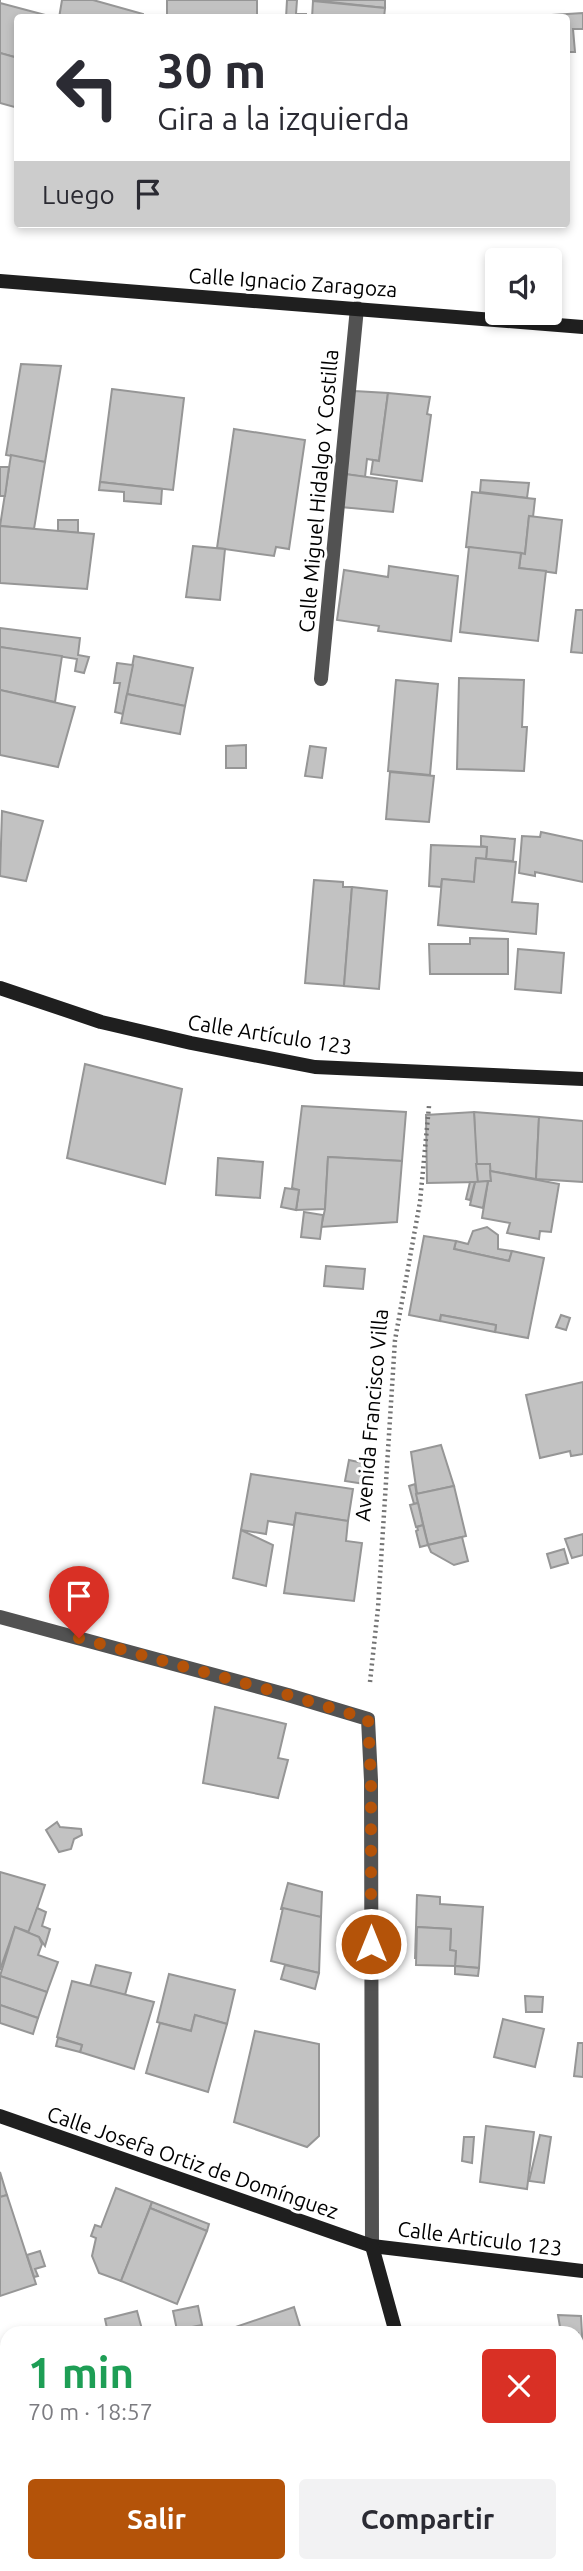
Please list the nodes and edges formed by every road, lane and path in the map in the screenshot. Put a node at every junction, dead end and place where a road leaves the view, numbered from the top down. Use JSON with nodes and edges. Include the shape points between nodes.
{"nodes":[{"id":1,"x":0,"y":281,"type":"edge"},
{"id":2,"x":357,"y":308,"type":"junction"},
{"id":3,"x":583,"y":327,"type":"edge"},
{"id":4,"x":321,"y":679,"type":"dead end"},
{"id":5,"x":0,"y":988,"type":"edge"},
{"id":6,"x":432,"y":1074,"type":"junction"},
{"id":7,"x":583,"y":1079,"type":"edge"},
{"id":8,"x":0,"y":1617,"type":"edge"},
{"id":9,"x":368,"y":1719,"type":"junction"},
{"id":10,"x":0,"y":2116,"type":"edge"},
{"id":11,"x":372,"y":2246,"type":"junction"},
{"id":12,"x":583,"y":2271,"type":"edge"},
{"id":13,"x":394,"y":2326,"type":"edge"}],
"edges":[{"from":1,"to":2,"type":"street","name":"Calle Ignacio Zaragoza"},
{"from":2,"to":3,"type":"street","name":"Calle Ignacio Zaragoza"},
{"from":2,"to":4,"type":"street","name":"Calle Miguel Hidalgo Y Costilla"},
{"from":5,"to":6,"type":"street","name":"Calle Artículo 123","via":[[101,1022],[191,1043],[315,1067]]},
{"from":6,"to":7,"type":"street","name":"Calle Artículo 123"},
{"from":6,"to":9,"type":"path","name":"Avenida Francisco Villa","via":[[420,1202],[395,1340]]},
{"from":8,"to":9,"type":"street"},
{"from":9,"to":11,"type":"street"},
{"from":10,"to":11,"type":"street","name":"Calle Josefa Ortiz de Domínguez"},
{"from":11,"to":12,"type":"street","name":"Calle Articulo 123"},
{"from":11,"to":13,"type":"street"}]}
